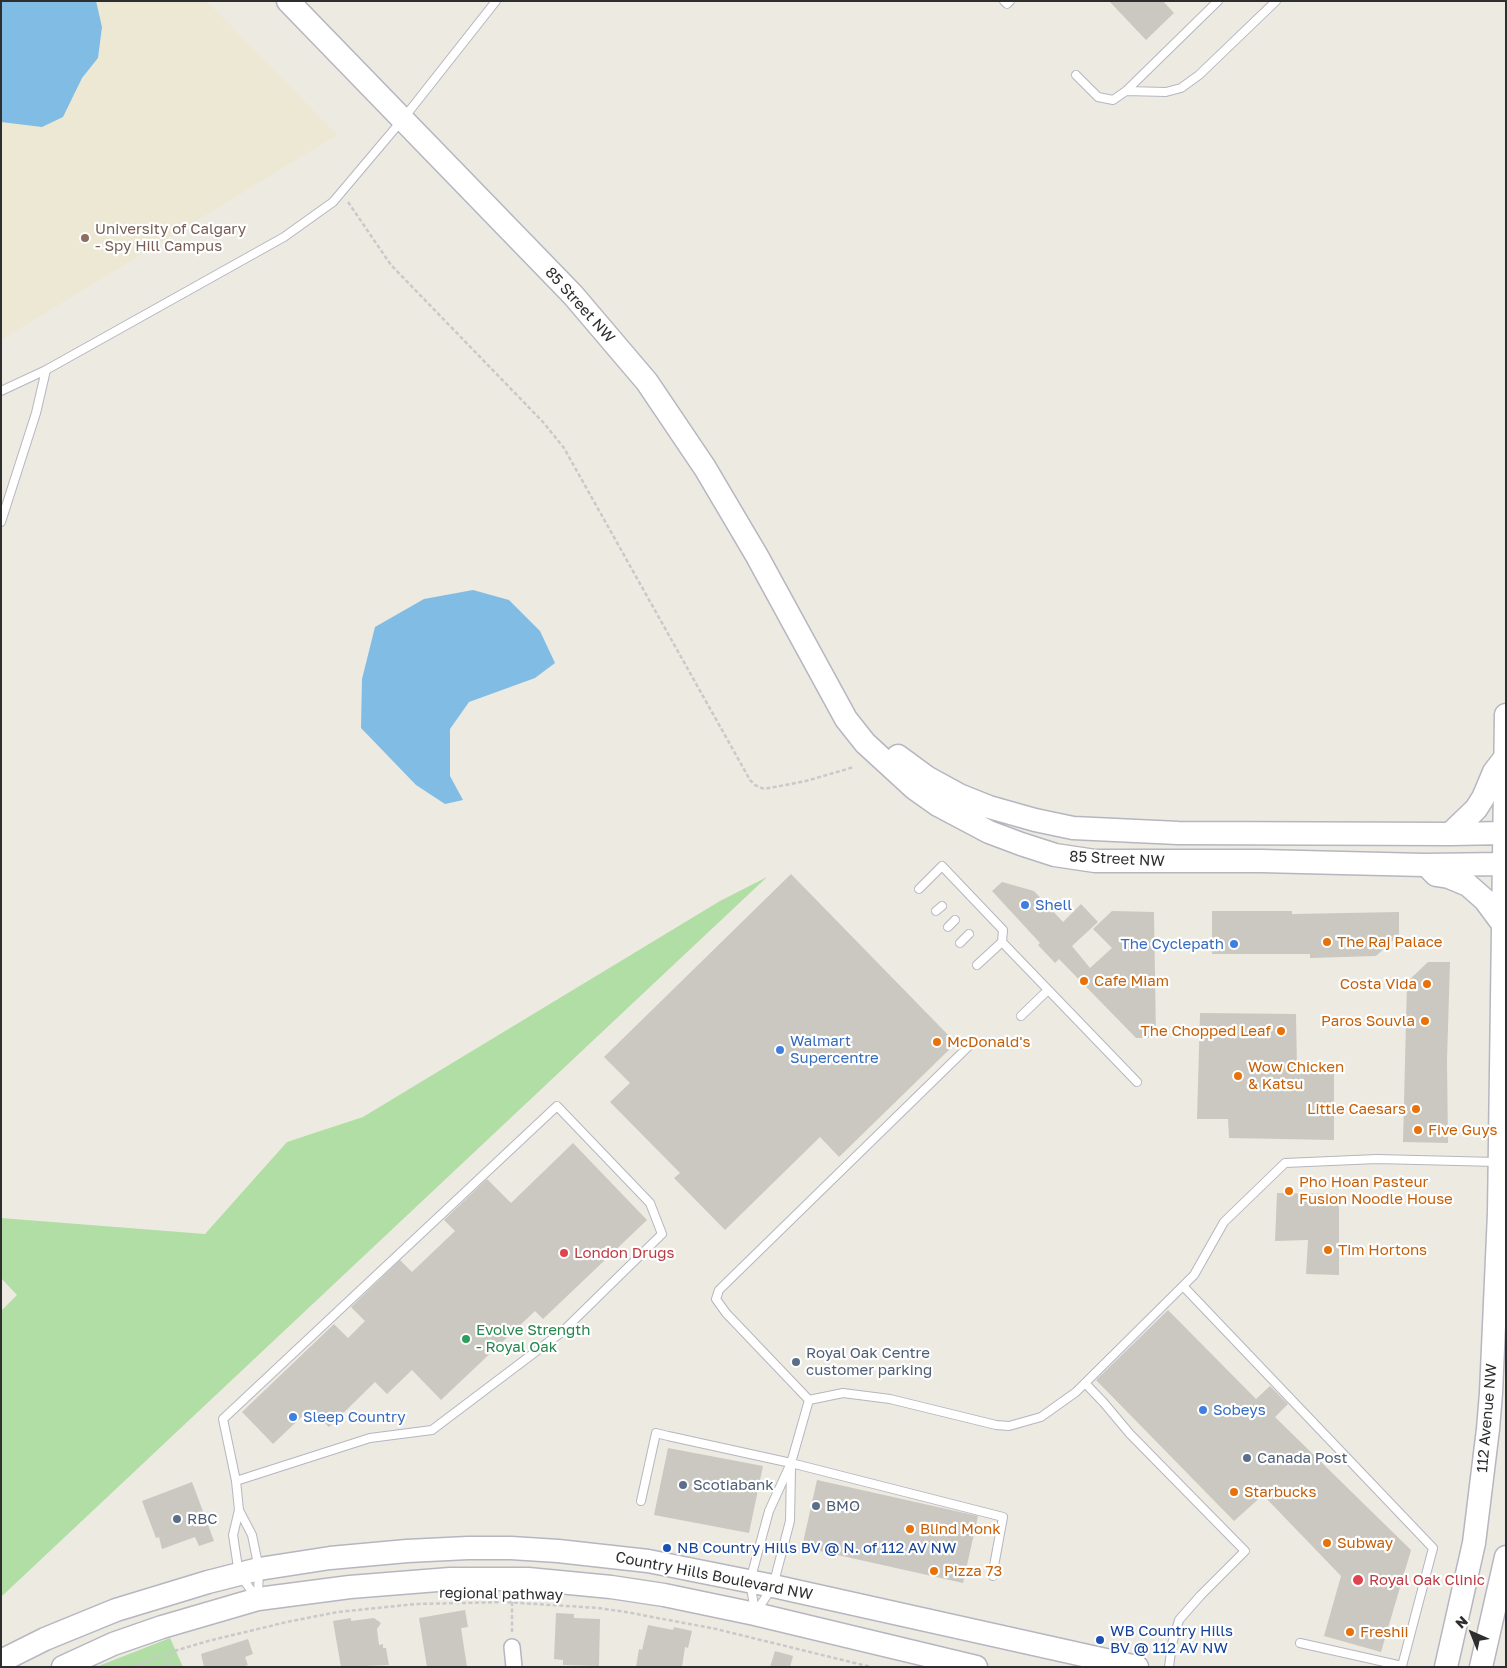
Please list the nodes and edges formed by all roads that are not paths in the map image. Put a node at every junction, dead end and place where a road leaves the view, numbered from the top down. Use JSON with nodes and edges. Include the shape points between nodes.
{"nodes":[{"id":1,"x":288,"y":1,"type":"edge"},
{"id":2,"x":496,"y":1,"type":"edge"},
{"id":3,"x":1004,"y":1,"type":"edge"},
{"id":4,"x":1010,"y":1,"type":"edge"},
{"id":5,"x":1218,"y":1,"type":"edge"},
{"id":6,"x":1276,"y":1,"type":"edge"},
{"id":7,"x":1076,"y":75,"type":"dead end"},
{"id":8,"x":1126,"y":91,"type":"junction"},
{"id":9,"x":403,"y":119,"type":"junction"},
{"id":10,"x":46,"y":370,"type":"junction"},
{"id":11,"x":2,"y":389,"type":"edge"},
{"id":12,"x":1,"y":522,"type":"edge"},
{"id":13,"x":811,"y":656,"type":"junction"},
{"id":14,"x":1506,"y":715,"type":"edge"},
{"id":15,"x":1505,"y":758,"type":"edge"},
{"id":16,"x":1505,"y":833,"type":"edge"},
{"id":17,"x":1450,"y":834,"type":"junction"},
{"id":18,"x":1505,"y":864,"type":"edge"},
{"id":19,"x":1424,"y":865,"type":"junction"},
{"id":20,"x":919,"y":889,"type":"dead end"},
{"id":21,"x":955,"y":920,"type":"dead end"},
{"id":22,"x":1502,"y":923,"type":"junction"},
{"id":23,"x":948,"y":927,"type":"dead end"},
{"id":24,"x":969,"y":934,"type":"dead end"},
{"id":25,"x":1002,"y":942,"type":"junction"},
{"id":26,"x":960,"y":943,"type":"dead end"},
{"id":27,"x":977,"y":965,"type":"dead end"},
{"id":28,"x":1048,"y":990,"type":"junction"},
{"id":29,"x":1021,"y":1016,"type":"dead end"},
{"id":30,"x":973,"y":1042,"type":"dead end"},
{"id":31,"x":1137,"y":1082,"type":"dead end"},
{"id":32,"x":1500,"y":1162,"type":"junction"},
{"id":33,"x":1183,"y":1286,"type":"junction"},
{"id":34,"x":1085,"y":1383,"type":"junction"},
{"id":35,"x":809,"y":1400,"type":"junction"},
{"id":36,"x":791,"y":1463,"type":"junction"},
{"id":37,"x":236,"y":1481,"type":"junction"},
{"id":38,"x":641,"y":1501,"type":"dead end"},
{"id":39,"x":239,"y":1510,"type":"junction"},
{"id":40,"x":1506,"y":1557,"type":"edge"},
{"id":41,"x":249,"y":1572,"type":"junction"},
{"id":42,"x":993,"y":1576,"type":"dead end"},
{"id":43,"x":750,"y":1581,"type":"junction"},
{"id":44,"x":773,"y":1586,"type":"junction"},
{"id":45,"x":258,"y":1599,"type":"junction"},
{"id":46,"x":755,"y":1614,"type":"junction"},
{"id":47,"x":1300,"y":1643,"type":"dead end"},
{"id":48,"x":512,"y":1647,"type":"road end"},
{"id":49,"x":1,"y":1660,"type":"edge"},
{"id":50,"x":1444,"y":1663,"type":"edge"},
{"id":51,"x":63,"y":1667,"type":"edge"},
{"id":52,"x":514,"y":1667,"type":"edge"},
{"id":53,"x":976,"y":1667,"type":"edge"},
{"id":54,"x":1137,"y":1667,"type":"edge"},
{"id":55,"x":1169,"y":1667,"type":"edge"},
{"id":56,"x":1481,"y":1667,"type":"edge"}],
"edges":[{"from":1,"to":9,"type":"street","name":"85 Street NW"},
{"from":2,"to":9,"type":"lane"},
{"from":3,"to":4,"type":"lane","via":[[1007,4]]},
{"from":5,"to":8,"type":"lane"},
{"from":6,"to":8,"type":"lane","via":[[1181,88],[1166,92]]},
{"from":7,"to":8,"type":"lane","via":[[1098,97],[1113,100]]},
{"from":9,"to":10,"type":"lane","via":[[333,202],[284,237]]},
{"from":9,"to":13,"type":"street","name":"85 Street NW","via":[[574,296],[647,382],[705,468]]},
{"from":10,"to":11,"type":"lane"},
{"from":10,"to":12,"type":"lane","via":[[36,413]]},
{"from":13,"to":17,"type":"street","name":"85 Street NW","via":[[863,724],[911,767],[958,794],[1035,820],[1074,828],[1118,831]]},
{"from":13,"to":19,"type":"street","name":"85 Street NW","via":[[846,720],[887,764],[938,805],[989,832],[1021,844],[1055,855],[1095,861]]},
{"from":14,"to":15,"type":"street","name":"112 Avenue NW"},
{"from":15,"to":16,"type":"street","name":"112 Avenue NW"},
{"from":15,"to":17,"type":"street","via":[[1494,772],[1476,809]]},
{"from":16,"to":17,"type":"street","name":"85 Street NW"},
{"from":16,"to":18,"type":"street","name":"112 Avenue NW"},
{"from":18,"to":19,"type":"street","name":"85 Street NW"},
{"from":18,"to":22,"type":"street","name":"112 Avenue NW"},
{"from":19,"to":22,"type":"street","via":[[1436,875],[1468,885],[1485,900]]},
{"from":20,"to":25,"type":"lane","via":[[942,866],[959,889],[1003,930]]},
{"from":21,"to":23,"type":"lane"},
{"from":22,"to":32,"type":"street","name":"112 Avenue NW"},
{"from":24,"to":26,"type":"lane"},
{"from":25,"to":27,"type":"lane"},
{"from":25,"to":28,"type":"lane"},
{"from":28,"to":29,"type":"lane"},
{"from":28,"to":31,"type":"lane"},
{"from":30,"to":35,"type":"lane","via":[[719,1290],[716,1299],[726,1313]]},
{"from":32,"to":33,"type":"lane","via":[[1377,1159],[1285,1162],[1224,1222],[1194,1275]]},
{"from":32,"to":50,"type":"street","name":"112 Avenue NW","via":[[1488,1429],[1474,1543]]},
{"from":33,"to":34,"type":"lane"},
{"from":33,"to":47,"type":"lane","via":[[1433,1548],[1402,1666]]},
{"from":34,"to":35,"type":"lane","via":[[1041,1417],[1009,1426],[890,1399],[843,1393]]},
{"from":34,"to":55,"type":"lane","via":[[1130,1434],[1245,1551],[1179,1620]]},
{"from":35,"to":36,"type":"lane"},
{"from":36,"to":38,"type":"lane","via":[[656,1433]]},
{"from":36,"to":42,"type":"lane","via":[[1003,1517]]},
{"from":36,"to":43,"type":"lane","via":[[769,1511]]},
{"from":36,"to":44,"type":"lane","via":[[790,1521]]},
{"from":37,"to":37,"type":"lane","via":[[223,1419],[557,1106],[650,1203],[662,1234],[563,1331],[432,1430],[370,1438]]},
{"from":37,"to":39,"type":"lane"},
{"from":39,"to":41,"type":"lane","via":[[252,1535]]},
{"from":39,"to":41,"type":"lane","via":[[233,1535]]},
{"from":40,"to":56,"type":"street"},
{"from":41,"to":43,"type":"street","name":"Country Hills Boulevard NW","via":[[330,1558],[407,1551],[511,1548],[648,1561]]},
{"from":41,"to":45,"type":"lane"},
{"from":41,"to":45,"type":"lane"},
{"from":41,"to":49,"type":"street","name":"Country Hills Boulevard NW","via":[[116,1610]]},
{"from":43,"to":44,"type":"street","name":"Country Hills Boulevard NW"},
{"from":43,"to":46,"type":"lane"},
{"from":44,"to":46,"type":"lane"},
{"from":44,"to":54,"type":"street","name":"Country Hills Boulevard NW"},
{"from":45,"to":46,"type":"street","name":"Country Hills Boulevard NW","via":[[450,1579],[528,1579],[610,1587]]},
{"from":45,"to":51,"type":"street","name":"Country Hills Boulevard NW","via":[[112,1644]]},
{"from":46,"to":53,"type":"street","name":"Country Hills Boulevard NW"},
{"from":48,"to":52,"type":"street"}]}
